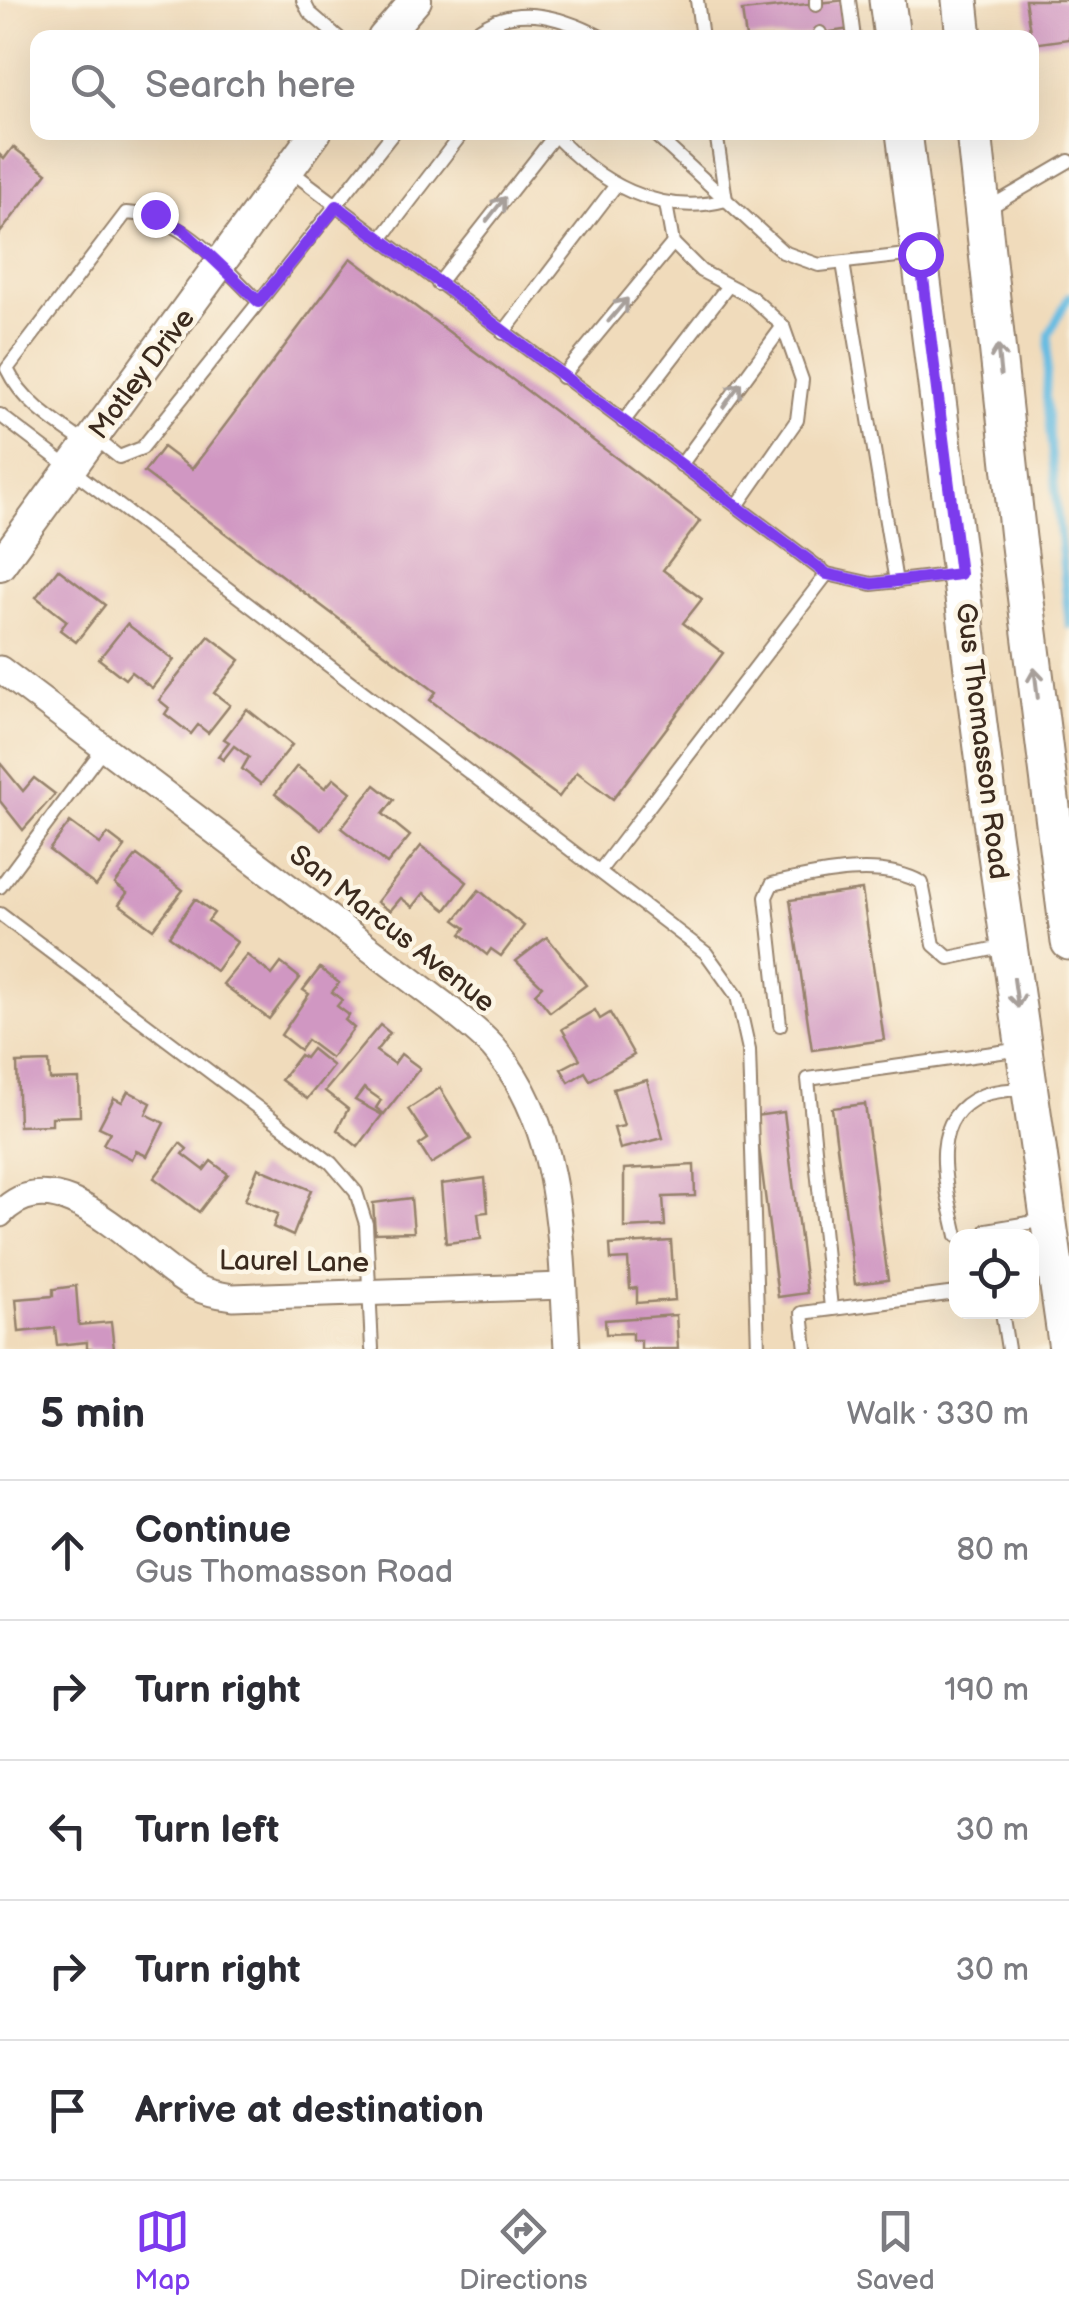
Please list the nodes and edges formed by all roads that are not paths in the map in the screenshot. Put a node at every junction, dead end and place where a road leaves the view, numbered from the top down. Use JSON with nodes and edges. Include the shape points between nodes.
{"nodes":[{"id":1,"x":303,"y":0,"type":"edge"},
{"id":2,"x":416,"y":0,"type":"edge"},
{"id":3,"x":697,"y":0,"type":"edge"},
{"id":4,"x":849,"y":0,"type":"edge"},
{"id":5,"x":887,"y":0,"type":"edge"},
{"id":6,"x":960,"y":0,"type":"edge"},
{"id":7,"x":545,"y":5,"type":"edge"},
{"id":8,"x":496,"y":20,"type":"junction"},
{"id":9,"x":329,"y":30,"type":"edge"},
{"id":10,"x":390,"y":30,"type":"edge"},
{"id":11,"x":480,"y":30,"type":"edge"},
{"id":12,"x":498,"y":30,"type":"edge"},
{"id":13,"x":589,"y":30,"type":"edge"},
{"id":14,"x":701,"y":30,"type":"edge"},
{"id":15,"x":853,"y":30,"type":"edge"},
{"id":16,"x":891,"y":30,"type":"edge"},
{"id":17,"x":963,"y":30,"type":"edge"},
{"id":18,"x":311,"y":140,"type":"edge"},
{"id":19,"x":388,"y":140,"type":"edge"},
{"id":20,"x":457,"y":140,"type":"edge"},
{"id":21,"x":548,"y":140,"type":"edge"},
{"id":22,"x":560,"y":140,"type":"edge"},
{"id":23,"x":661,"y":140,"type":"edge"},
{"id":24,"x":717,"y":140,"type":"edge"},
{"id":25,"x":905,"y":140,"type":"edge"},
{"id":26,"x":975,"y":140,"type":"edge"},
{"id":27,"x":1069,"y":162,"type":"edge"},
{"id":28,"x":290,"y":171,"type":"junction"},
{"id":29,"x":616,"y":185,"type":"junction"},
{"id":30,"x":726,"y":200,"type":"junction"},
{"id":31,"x":666,"y":204,"type":"junction"},
{"id":32,"x":337,"y":206,"type":"junction"},
{"id":33,"x":982,"y":211,"type":"junction"},
{"id":34,"x":381,"y":239,"type":"junction"},
{"id":35,"x":674,"y":243,"type":"junction"},
{"id":36,"x":920,"y":254,"type":"junction"},
{"id":37,"x":844,"y":263,"type":"junction"},
{"id":38,"x":222,"y":266,"type":"junction"},
{"id":39,"x":438,"y":284,"type":"junction"},
{"id":40,"x":728,"y":286,"type":"junction"},
{"id":41,"x":259,"y":302,"type":"junction"},
{"id":42,"x":783,"y":326,"type":"junction"},
{"id":43,"x":503,"y":333,"type":"junction"},
{"id":44,"x":562,"y":377,"type":"junction"},
{"id":45,"x":0,"y":414,"type":"edge"},
{"id":46,"x":623,"y":422,"type":"junction"},
{"id":47,"x":85,"y":450,"type":"junction"},
{"id":48,"x":681,"y":465,"type":"junction"},
{"id":49,"x":737,"y":506,"type":"junction"},
{"id":50,"x":0,"y":565,"type":"edge"},
{"id":51,"x":827,"y":574,"type":"junction"},
{"id":52,"x":960,"y":574,"type":"junction"},
{"id":53,"x":896,"y":582,"type":"junction"},
{"id":54,"x":0,"y":669,"type":"edge"},
{"id":55,"x":105,"y":746,"type":"junction"},
{"id":56,"x":601,"y":868,"type":"junction"},
{"id":57,"x":0,"y":887,"type":"edge"},
{"id":58,"x":0,"y":914,"type":"edge"},
{"id":59,"x":1069,"y":942,"type":"edge"},
{"id":60,"x":1009,"y":946,"type":"junction"},
{"id":61,"x":780,"y":1025,"type":"dead end"},
{"id":62,"x":1024,"y":1048,"type":"junction"},
{"id":63,"x":1030,"y":1087,"type":"junction"},
{"id":64,"x":0,"y":1214,"type":"edge"},
{"id":65,"x":1059,"y":1218,"type":"edge"},
{"id":66,"x":956,"y":1229,"type":"edge"},
{"id":67,"x":993,"y":1229,"type":"edge"},
{"id":68,"x":564,"y":1286,"type":"junction"},
{"id":69,"x":369,"y":1294,"type":"junction"},
{"id":70,"x":949,"y":1294,"type":"edge"},
{"id":71,"x":832,"y":1308,"type":"junction"},
{"id":72,"x":1003,"y":1319,"type":"edge"},
{"id":73,"x":372,"y":1349,"type":"edge"},
{"id":74,"x":567,"y":1349,"type":"edge"},
{"id":75,"x":758,"y":1349,"type":"edge"},
{"id":76,"x":806,"y":1349,"type":"edge"},
{"id":77,"x":1008,"y":1349,"type":"edge"},
{"id":78,"x":1067,"y":1349,"type":"edge"}],
"edges":[{"from":1,"to":9,"type":"lane"},
{"from":2,"to":10,"type":"street"},
{"from":3,"to":14,"type":"lane"},
{"from":4,"to":15,"type":"lane"},
{"from":5,"to":16,"type":"main road"},
{"from":6,"to":17,"type":"main road"},
{"from":7,"to":8,"type":"lane"},
{"from":7,"to":13,"type":"lane"},
{"from":8,"to":11,"type":"lane"},
{"from":8,"to":12,"type":"lane"},
{"from":18,"to":28,"type":"street","name":"Motley Drive"},
{"from":19,"to":32,"type":"lane"},
{"from":20,"to":34,"type":"lane"},
{"from":39,"to":21,"type":"lane","one_way":true},
{"from":22,"to":29,"type":"lane"},
{"from":23,"to":30,"type":"lane"},
{"from":24,"to":30,"type":"lane"},
{"from":25,"to":36,"type":"main road","name":"Gus Thomasson Road"},
{"from":26,"to":33,"type":"main road"},
{"from":27,"to":33,"type":"lane"},
{"from":28,"to":32,"type":"lane"},
{"from":28,"to":38,"type":"street","name":"Motley Drive"},
{"from":29,"to":31,"type":"lane"},
{"from":29,"to":43,"type":"lane"},
{"from":30,"to":31,"type":"lane"},
{"from":30,"to":37,"type":"lane","via":[[783,252],[819,265]]},
{"from":31,"to":35,"type":"lane"},
{"from":32,"to":34,"type":"lane"},
{"from":32,"to":41,"type":"lane"},
{"from":59,"to":33,"type":"main road","one_way":true},
{"from":34,"to":39,"type":"lane"},
{"from":35,"to":40,"type":"lane","via":[[700,271]]},
{"from":44,"to":35,"type":"lane","one_way":true},
{"from":36,"to":37,"type":"lane"},
{"from":36,"to":52,"type":"main road","name":"Gus Thomasson Road"},
{"from":37,"to":53,"type":"lane"},
{"from":38,"to":41,"type":"lane"},
{"from":38,"to":47,"type":"street","name":"Motley Drive"},
{"from":38,"to":47,"type":"lane","via":[[155,214],[126,214],[6,369]]},
{"from":39,"to":43,"type":"lane"},
{"from":40,"to":42,"type":"lane"},
{"from":40,"to":46,"type":"lane"},
{"from":41,"to":47,"type":"lane","via":[[142,448],[119,457]]},
{"from":48,"to":42,"type":"lane","one_way":true},
{"from":42,"to":49,"type":"lane","via":[[802,380],[797,420]]},
{"from":43,"to":44,"type":"lane"},
{"from":44,"to":46,"type":"lane"},
{"from":45,"to":47,"type":"lane"},
{"from":46,"to":48,"type":"lane"},
{"from":47,"to":50,"type":"street","name":"Motley Drive"},
{"from":47,"to":56,"type":"lane"},
{"from":48,"to":49,"type":"lane"},
{"from":49,"to":51,"type":"lane"},
{"from":51,"to":53,"type":"lane"},
{"from":51,"to":56,"type":"lane"},
{"from":52,"to":53,"type":"lane"},
{"from":52,"to":60,"type":"main road","name":"Gus Thomasson Road"},
{"from":54,"to":55,"type":"street","name":"San Marcus Avenue"},
{"from":55,"to":57,"type":"lane"},
{"from":55,"to":68,"type":"street","name":"San Marcus Avenue","via":[[497,1051],[531,1104],[551,1168]]},
{"from":56,"to":75,"type":"lane","via":[[706,952],[737,996],[749,1050]]},
{"from":58,"to":69,"type":"lane","via":[[330,1163],[356,1192],[366,1224]]},
{"from":60,"to":61,"type":"lane","via":[[949,958],[934,945],[922,883],[904,873],[772,884],[766,897]]},
{"from":60,"to":62,"type":"main road","name":"Gus Thomasson Road","one_way":true},
{"from":62,"to":63,"type":"main road","name":"Gus Thomasson Road"},
{"from":62,"to":71,"type":"lane","via":[[808,1079]]},
{"from":63,"to":65,"type":"main road","name":"Gus Thomasson Road"},
{"from":63,"to":66,"type":"lane","via":[[982,1095],[950,1121],[942,1141]]},
{"from":64,"to":69,"type":"street","name":"Laurel Lane","via":[[32,1194],[68,1198],[212,1294]]},
{"from":65,"to":67,"type":"lane"},
{"from":65,"to":78,"type":"main road","name":"Gus Thomasson Road","via":[[1051,1281]]},
{"from":68,"to":69,"type":"street","name":"Laurel Lane"},
{"from":68,"to":74,"type":"street","name":"San Marcus Avenue"},
{"from":69,"to":73,"type":"lane"},
{"from":70,"to":71,"type":"lane"},
{"from":71,"to":76,"type":"lane","via":[[802,1312]]},
{"from":72,"to":77,"type":"lane"}]}
